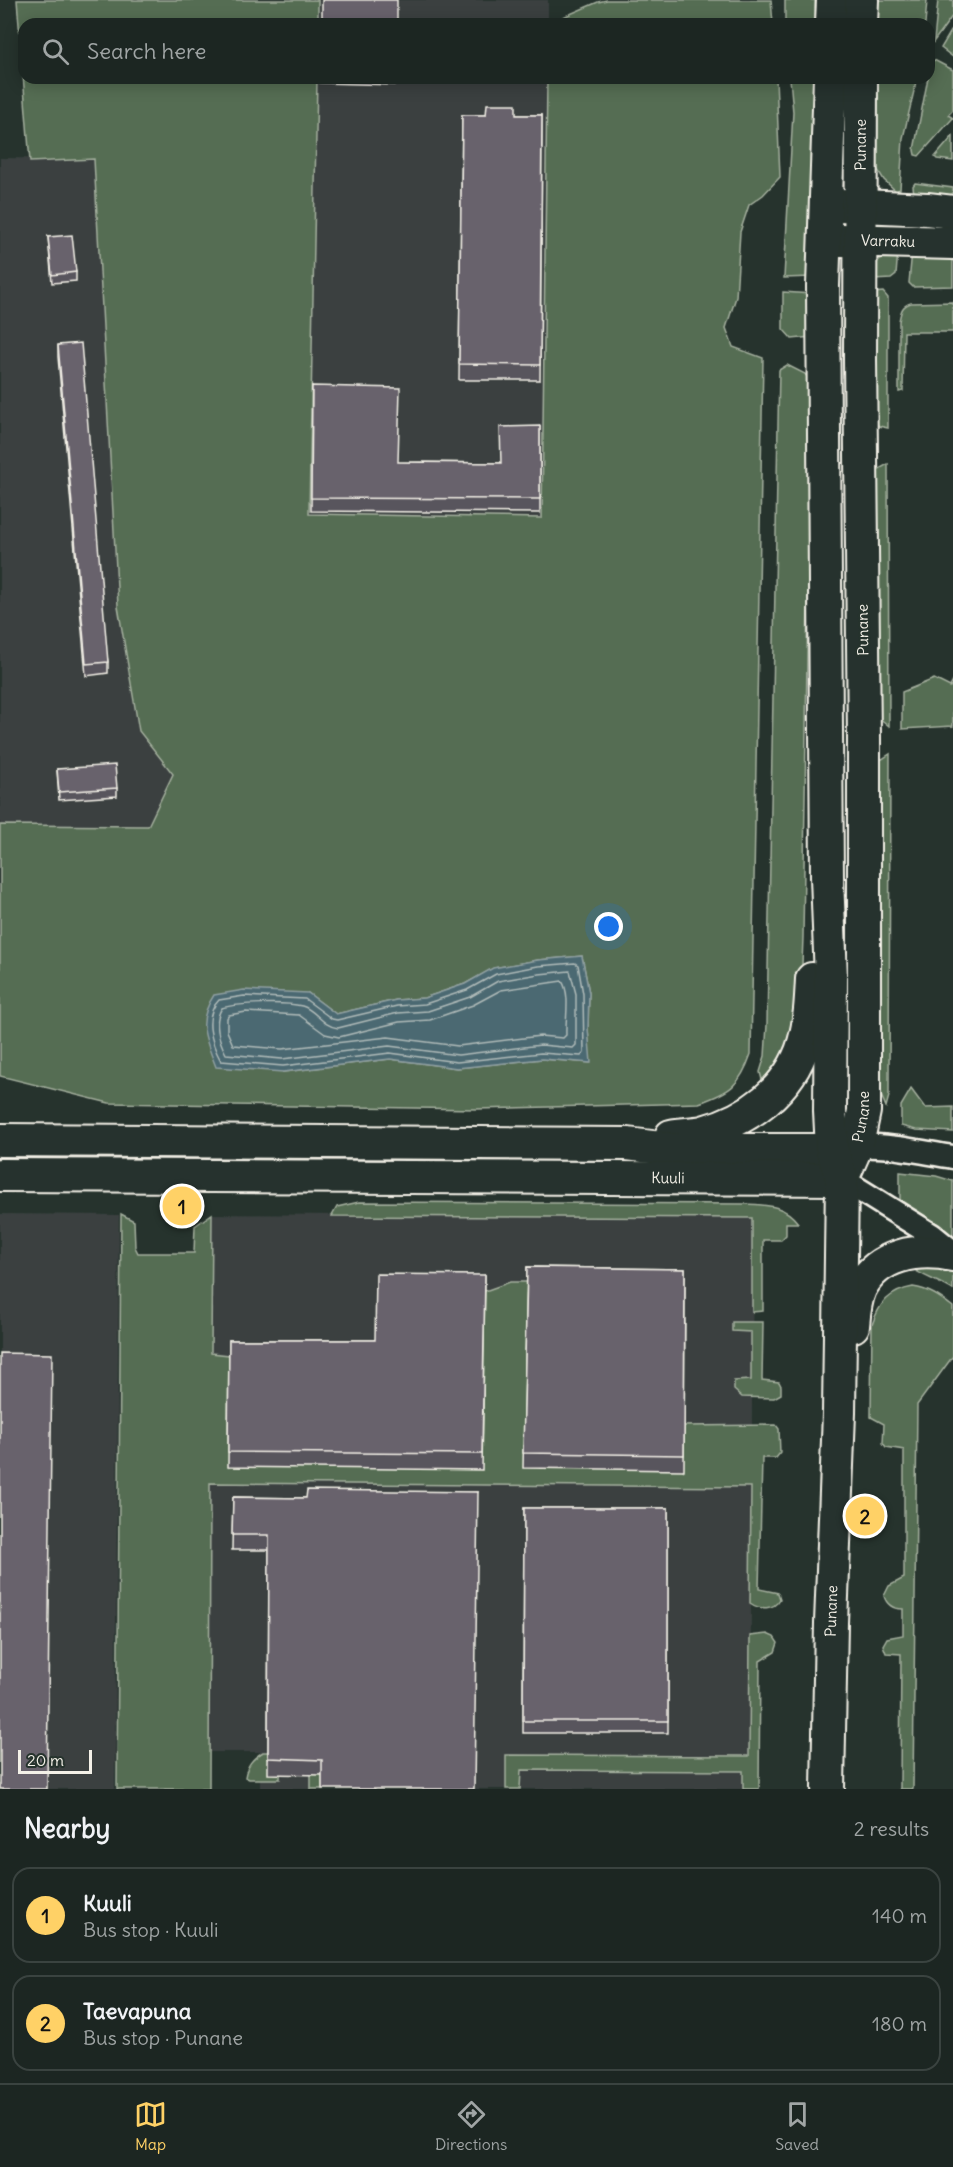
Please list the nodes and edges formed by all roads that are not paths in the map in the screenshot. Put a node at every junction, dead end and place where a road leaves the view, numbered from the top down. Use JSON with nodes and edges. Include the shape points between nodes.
{"nodes":[{"id":1,"x":833,"y":0,"type":"edge"},
{"id":2,"x":862,"y":0,"type":"edge"},
{"id":3,"x":832,"y":18,"type":"edge"},
{"id":4,"x":861,"y":18,"type":"edge"},
{"id":5,"x":830,"y":84,"type":"edge"},
{"id":6,"x":861,"y":84,"type":"edge"},
{"id":7,"x":825,"y":205,"type":"junction"},
{"id":8,"x":859,"y":206,"type":"junction"},
{"id":9,"x":953,"y":212,"type":"edge"},
{"id":10,"x":824,"y":239,"type":"junction"},
{"id":11,"x":859,"y":240,"type":"junction"},
{"id":12,"x":953,"y":243,"type":"edge"},
{"id":13,"x":826,"y":877,"type":"junction"},
{"id":14,"x":0,"y":1140,"type":"edge"},
{"id":15,"x":627,"y":1144,"type":"junction"},
{"id":16,"x":953,"y":1157,"type":"edge"},
{"id":17,"x":844,"y":1158,"type":"junction"},
{"id":18,"x":0,"y":1175,"type":"edge"},
{"id":19,"x":953,"y":1254,"type":"edge"},
{"id":20,"x":839,"y":1413,"type":"junction"},
{"id":21,"x":828,"y":1789,"type":"edge"}],
"edges":[{"from":1,"to":3,"type":"main road"},
{"from":2,"to":4,"type":"main road"},
{"from":5,"to":7,"type":"main road","name":"Punane"},
{"from":6,"to":8,"type":"main road","name":"Punane"},
{"from":7,"to":8,"type":"main road"},
{"from":7,"to":10,"type":"main road","name":"Punane"},
{"from":8,"to":9,"type":"main road"},
{"from":8,"to":11,"type":"main road","name":"Punane"},
{"from":10,"to":11,"type":"main road","name":"Varraku"},
{"from":10,"to":13,"type":"main road","name":"Punane"},
{"from":11,"to":12,"type":"main road","name":"Varraku"},
{"from":11,"to":17,"type":"main road","name":"Punane","via":[[864,1111]]},
{"from":13,"to":15,"type":"main road","via":[[810,1012],[803,1045],[789,1075],[768,1100],[725,1124],[702,1132]]},
{"from":13,"to":17,"type":"main road","name":"Punane","via":[[831,978],[830,1111]]},
{"from":14,"to":15,"type":"main road","name":"Kuuli"},
{"from":15,"to":17,"type":"main road","name":"Kuuli"},
{"from":16,"to":17,"type":"street","name":"Kuuli"},
{"from":17,"to":18,"type":"main road","name":"Kuuli"},
{"from":17,"to":19,"type":"street"},
{"from":17,"to":20,"type":"main road","name":"Punane"},
{"from":19,"to":20,"type":"main road","via":[[911,1252],[873,1270],[860,1290],[854,1312]]},
{"from":20,"to":21,"type":"main road","name":"Punane"}]}
